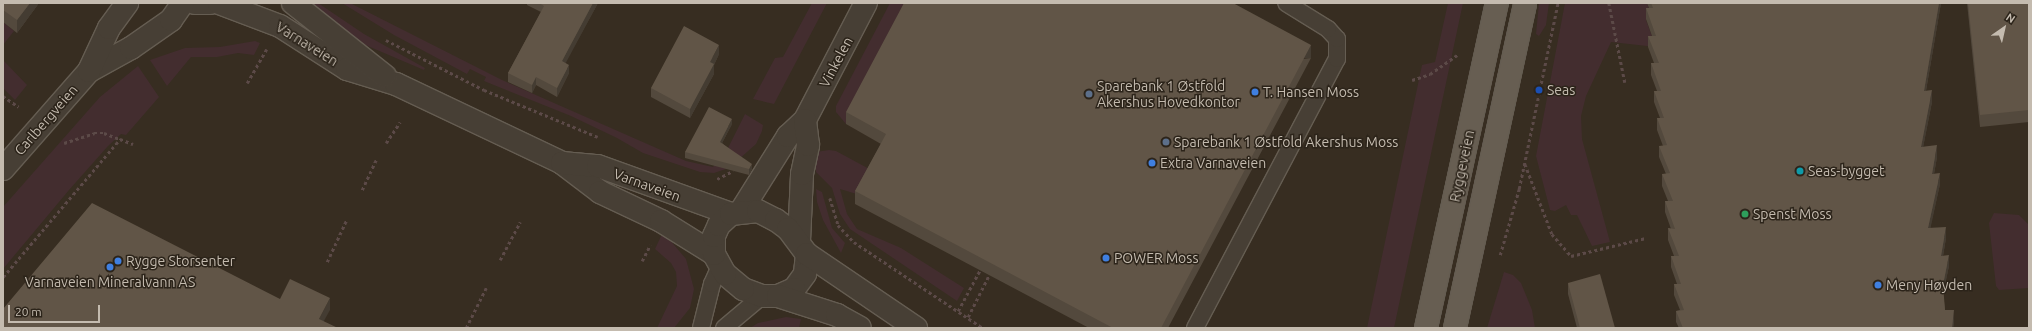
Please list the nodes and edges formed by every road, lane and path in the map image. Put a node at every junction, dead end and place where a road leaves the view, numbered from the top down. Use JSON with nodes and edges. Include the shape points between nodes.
{"nodes":[{"id":1,"x":127,"y":3,"type":"edge"},
{"id":2,"x":183,"y":3,"type":"edge"},
{"id":3,"x":195,"y":3,"type":"edge"},
{"id":4,"x":210,"y":3,"type":"edge"},
{"id":5,"x":218,"y":3,"type":"edge"},
{"id":6,"x":293,"y":3,"type":"edge"},
{"id":7,"x":866,"y":3,"type":"edge"},
{"id":8,"x":1286,"y":3,"type":"edge"},
{"id":9,"x":1497,"y":3,"type":"edge"},
{"id":10,"x":1525,"y":3,"type":"edge"},
{"id":11,"x":1558,"y":3,"type":"edge"},
{"id":12,"x":1609,"y":3,"type":"edge"},
{"id":13,"x":384,"y":38,"type":"dead end"},
{"id":14,"x":270,"y":43,"type":"dead end"},
{"id":15,"x":1463,"y":50,"type":"dead end"},
{"id":16,"x":89,"y":71,"type":"junction"},
{"id":17,"x":1412,"y":80,"type":"dead end"},
{"id":18,"x":1625,"y":82,"type":"dead end"},
{"id":19,"x":247,"y":83,"type":"dead end"},
{"id":20,"x":396,"y":84,"type":"junction"},
{"id":21,"x":3,"y":96,"type":"edge"},
{"id":22,"x":19,"y":108,"type":"dead end"},
{"id":23,"x":805,"y":120,"type":"junction"},
{"id":24,"x":400,"y":122,"type":"dead end"},
{"id":25,"x":120,"y":139,"type":"junction"},
{"id":26,"x":605,"y":140,"type":"dead end"},
{"id":27,"x":386,"y":143,"type":"dead end"},
{"id":28,"x":58,"y":144,"type":"dead end"},
{"id":29,"x":133,"y":144,"type":"dead end"},
{"id":30,"x":376,"y":160,"type":"dead end"},
{"id":31,"x":562,"y":163,"type":"junction"},
{"id":32,"x":1525,"y":164,"type":"junction"},
{"id":33,"x":3,"y":169,"type":"edge"},
{"id":34,"x":736,"y":169,"type":"edge"},
{"id":35,"x":712,"y":179,"type":"dead end"},
{"id":36,"x":362,"y":190,"type":"dead end"},
{"id":37,"x":828,"y":195,"type":"dead end"},
{"id":38,"x":736,"y":212,"type":"junction"},
{"id":39,"x":347,"y":219,"type":"dead end"},
{"id":40,"x":520,"y":222,"type":"dead end"},
{"id":41,"x":1646,"y":238,"type":"dead end"},
{"id":42,"x":803,"y":248,"type":"junction"},
{"id":43,"x":500,"y":260,"type":"dead end"},
{"id":44,"x":717,"y":260,"type":"junction"},
{"id":45,"x":1499,"y":260,"type":"dead end"},
{"id":46,"x":327,"y":262,"type":"dead end"},
{"id":47,"x":980,"y":270,"type":"edge"},
{"id":48,"x":992,"y":270,"type":"edge"},
{"id":49,"x":3,"y":277,"type":"edge"},
{"id":50,"x":486,"y":288,"type":"dead end"},
{"id":51,"x":770,"y":296,"type":"junction"},
{"id":52,"x":958,"y":311,"type":"junction"},
{"id":53,"x":968,"y":317,"type":"junction"},
{"id":54,"x":466,"y":328,"type":"edge"},
{"id":55,"x":701,"y":328,"type":"edge"},
{"id":56,"x":724,"y":328,"type":"edge"},
{"id":57,"x":860,"y":328,"type":"edge"},
{"id":58,"x":916,"y":328,"type":"edge"},
{"id":59,"x":984,"y":328,"type":"edge"},
{"id":60,"x":1195,"y":328,"type":"edge"},
{"id":61,"x":1426,"y":328,"type":"edge"},
{"id":62,"x":1455,"y":328,"type":"edge"}],
"edges":[{"from":1,"to":16,"type":"street","name":"Carlbergveien","via":[[109,28]]},
{"from":2,"to":16,"type":"street","name":"Carlbergveien","via":[[171,20],[131,48]]},
{"from":3,"to":4,"type":"street"},
{"from":5,"to":20,"type":"street","name":"Varnaveien","via":[[280,26],[347,70]]},
{"from":6,"to":20,"type":"street","name":"Varnaveien"},
{"from":7,"to":23,"type":"street","name":"Vinkelen"},
{"from":8,"to":60,"type":"lane","via":[[1316,20],[1337,39],[1337,59]]},
{"from":9,"to":61,"type":"main road","name":"Ryggeveien"},
{"from":10,"to":62,"type":"main road","name":"Ryggeveien"},
{"from":11,"to":32,"type":"path"},
{"from":12,"to":18,"type":"path"},
{"from":13,"to":26,"type":"path","via":[[484,90]]},
{"from":14,"to":19,"type":"path"},
{"from":15,"to":17,"type":"path","via":[[1430,74]]},
{"from":16,"to":33,"type":"street","name":"Carlbergveien"},
{"from":20,"to":31,"type":"street","name":"Varnaveien"},
{"from":21,"to":22,"type":"path"},
{"from":23,"to":38,"type":"street","name":"Vinkelen","via":[[788,136]]},
{"from":23,"to":42,"type":"street","via":[[808,145],[802,174]]},
{"from":24,"to":27,"type":"path"},
{"from":25,"to":28,"type":"path","via":[[104,133],[94,133]]},
{"from":25,"to":29,"type":"path"},
{"from":25,"to":49,"type":"path"},
{"from":30,"to":36,"type":"path"},
{"from":31,"to":38,"type":"street","name":"Varnaveien","via":[[598,166]]},
{"from":31,"to":44,"type":"street","name":"Varnaveien","via":[[600,192],[662,221]]},
{"from":32,"to":41,"type":"path","via":[[1552,234],[1571,256]]},
{"from":32,"to":45,"type":"path","via":[[1510,228]]},
{"from":34,"to":35,"type":"path","via":[[721,178]]},
{"from":37,"to":52,"type":"path","via":[[838,225],[854,242]]},
{"from":38,"to":42,"type":"street","name":"Varnaveien","via":[[758,211],[776,220]]},
{"from":38,"to":44,"type":"street","via":[[719,225],[714,236]]},
{"from":39,"to":46,"type":"path"},
{"from":40,"to":43,"type":"path"},
{"from":42,"to":51,"type":"street","via":[[805,274],[794,289]]},
{"from":42,"to":58,"type":"street","name":"Varnaveien"},
{"from":44,"to":51,"type":"street","name":"Varnaveien","via":[[743,289]]},
{"from":44,"to":55,"type":"lane"},
{"from":47,"to":52,"type":"path"},
{"from":48,"to":53,"type":"path"},
{"from":50,"to":54,"type":"path"},
{"from":51,"to":56,"type":"lane"},
{"from":51,"to":57,"type":"street","name":"Varnaveien","via":[[837,315]]},
{"from":52,"to":53,"type":"path"},
{"from":53,"to":59,"type":"path"}]}
